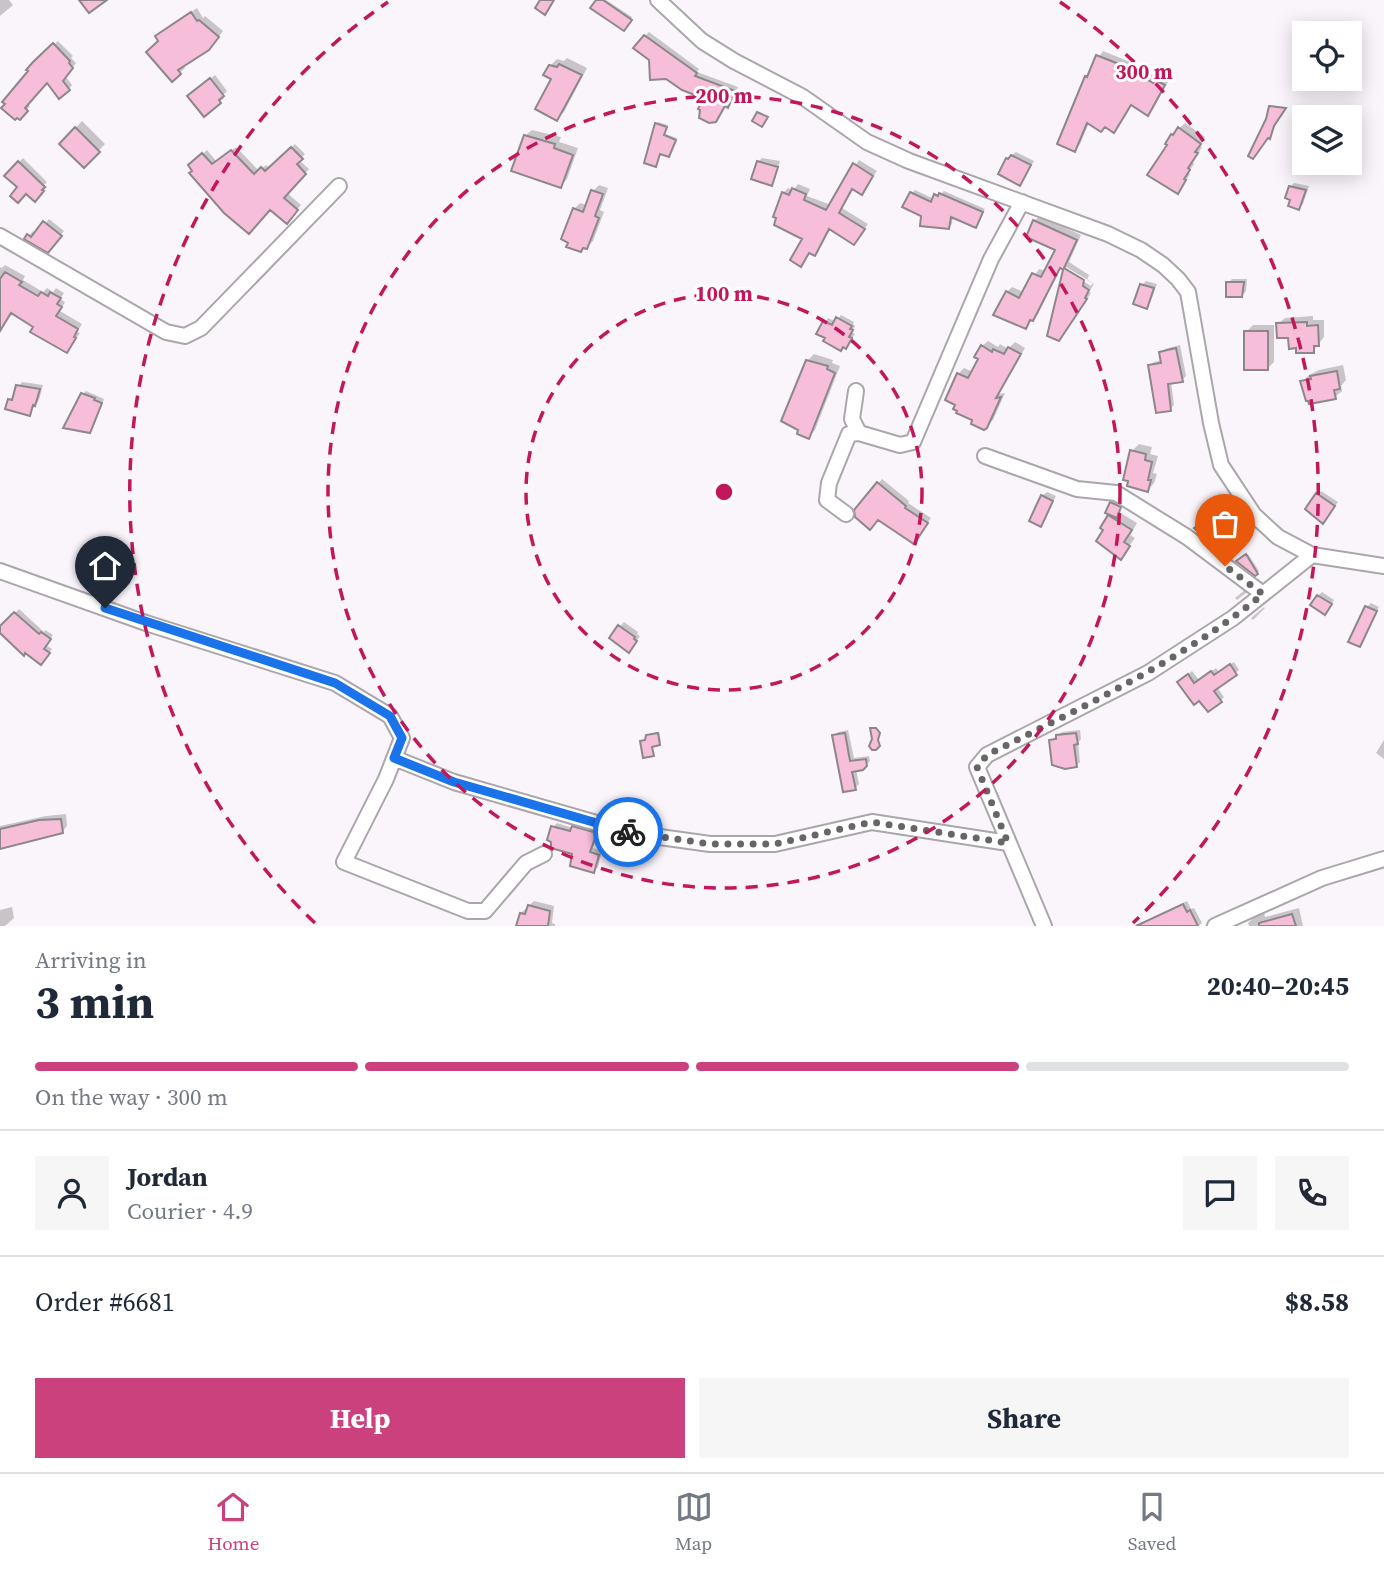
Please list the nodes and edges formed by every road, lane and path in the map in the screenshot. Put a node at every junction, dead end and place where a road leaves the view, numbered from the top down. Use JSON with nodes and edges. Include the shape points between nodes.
{"nodes":[{"id":1,"x":658,"y":0,"type":"edge"},
{"id":2,"x":339,"y":186,"type":"dead end"},
{"id":3,"x":1022,"y":202,"type":"junction"},
{"id":4,"x":0,"y":236,"type":"edge"},
{"id":5,"x":856,"y":391,"type":"dead end"},
{"id":6,"x":859,"y":433,"type":"junction"},
{"id":7,"x":985,"y":456,"type":"dead end"},
{"id":8,"x":846,"y":514,"type":"dead end"},
{"id":9,"x":1312,"y":555,"type":"junction"},
{"id":10,"x":1384,"y":566,"type":"edge"},
{"id":11,"x":0,"y":571,"type":"edge"},
{"id":12,"x":1263,"y":594,"type":"junction"},
{"id":13,"x":394,"y":758,"type":"junction"},
{"id":14,"x":1008,"y":843,"type":"junction"},
{"id":15,"x":544,"y":854,"type":"dead end"},
{"id":16,"x":1384,"y":859,"type":"edge"},
{"id":17,"x":1044,"y":926,"type":"edge"},
{"id":18,"x":1215,"y":926,"type":"edge"}],
"edges":[{"from":1,"to":3,"type":"street","via":[[702,41],[803,97],[867,142]]},
{"from":2,"to":4,"type":"street","via":[[201,328],[186,336],[166,332]]},
{"from":3,"to":6,"type":"street","via":[[991,259],[913,442],[900,445]]},
{"from":3,"to":9,"type":"street","via":[[1141,250],[1178,279],[1188,292],[1221,465],[1254,515],[1278,537]]},
{"from":5,"to":6,"type":"street","via":[[852,419]]},
{"from":6,"to":8,"type":"street","via":[[849,434],[829,483],[827,500]]},
{"from":7,"to":12,"type":"street","via":[[1077,489],[1116,493],[1187,537]]},
{"from":9,"to":10,"type":"street"},
{"from":9,"to":12,"type":"street"},
{"from":11,"to":13,"type":"street","via":[[335,683],[390,716],[402,738]]},
{"from":12,"to":14,"type":"street","via":[[1148,673],[987,755],[977,767]]},
{"from":13,"to":14,"type":"street","via":[[454,782],[631,833],[710,844],[775,844],[872,822]]},
{"from":13,"to":15,"type":"street","via":[[344,862],[468,911],[485,911],[526,863]]},
{"from":14,"to":17,"type":"street"},
{"from":16,"to":18,"type":"street","via":[[1322,878]]}]}
